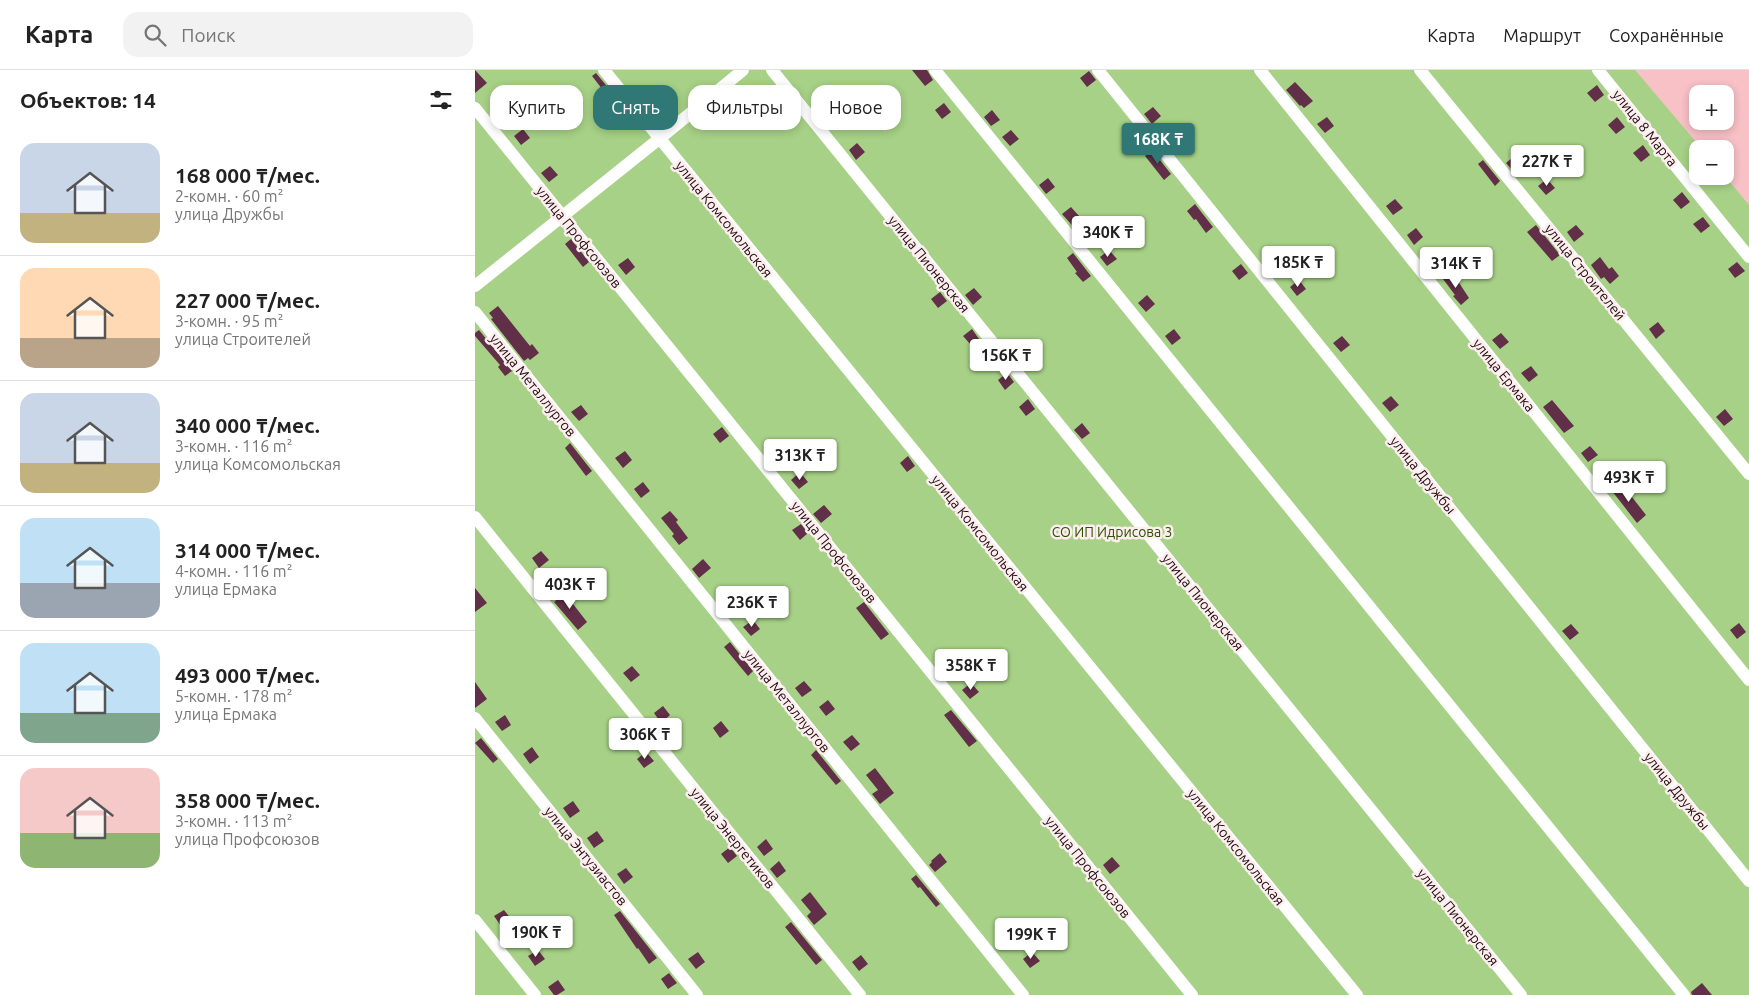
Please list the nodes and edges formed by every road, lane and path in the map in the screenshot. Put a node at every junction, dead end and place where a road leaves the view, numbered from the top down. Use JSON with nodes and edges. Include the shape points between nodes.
{"nodes":[{"id":1,"x":604,"y":70,"type":"edge"},
{"id":2,"x":743,"y":70,"type":"edge"},
{"id":3,"x":772,"y":70,"type":"edge"},
{"id":4,"x":935,"y":70,"type":"edge"},
{"id":5,"x":1098,"y":70,"type":"edge"},
{"id":6,"x":1260,"y":70,"type":"edge"},
{"id":7,"x":1420,"y":70,"type":"edge"},
{"id":8,"x":1598,"y":70,"type":"edge"},
{"id":9,"x":475,"y":108,"type":"edge"},
{"id":10,"x":659,"y":139,"type":"junction"},
{"id":11,"x":562,"y":216,"type":"junction"},
{"id":12,"x":1749,"y":257,"type":"edge"},
{"id":13,"x":475,"y":286,"type":"edge"},
{"id":14,"x":475,"y":312,"type":"edge"},
{"id":15,"x":1749,"y":474,"type":"edge"},
{"id":16,"x":475,"y":517,"type":"edge"},
{"id":17,"x":1749,"y":680,"type":"edge"},
{"id":18,"x":475,"y":718,"type":"edge"},
{"id":19,"x":1749,"y":881,"type":"edge"},
{"id":20,"x":475,"y":920,"type":"edge"},
{"id":21,"x":535,"y":995,"type":"edge"},
{"id":22,"x":697,"y":995,"type":"edge"},
{"id":23,"x":860,"y":995,"type":"edge"},
{"id":24,"x":1023,"y":995,"type":"edge"},
{"id":25,"x":1192,"y":995,"type":"edge"},
{"id":26,"x":1357,"y":995,"type":"edge"},
{"id":27,"x":1521,"y":995,"type":"edge"},
{"id":28,"x":1683,"y":995,"type":"edge"}],
"edges":[{"from":1,"to":10,"type":"street","name":"улица Комсомольская"},
{"from":2,"to":10,"type":"street"},
{"from":3,"to":27,"type":"street","name":"улица Пионерская"},
{"from":4,"to":28,"type":"street"},
{"from":5,"to":19,"type":"street","name":"улица Дружбы"},
{"from":6,"to":17,"type":"street","name":"улица Ермака"},
{"from":7,"to":15,"type":"street","name":"улица Строителей"},
{"from":8,"to":12,"type":"street","name":"улица 8 Марта"},
{"from":9,"to":11,"type":"street","name":"улица Профсоюзов"},
{"from":10,"to":11,"type":"street"},
{"from":10,"to":26,"type":"street","name":"улица Комсомольская"},
{"from":11,"to":13,"type":"street"},
{"from":11,"to":25,"type":"street","name":"улица Профсоюзов"},
{"from":14,"to":24,"type":"street","name":"улица Металлургов"},
{"from":16,"to":23,"type":"street","name":"улица Энергетиков"},
{"from":18,"to":22,"type":"street","name":"улица Энтузиастов"},
{"from":20,"to":21,"type":"street"}]}
